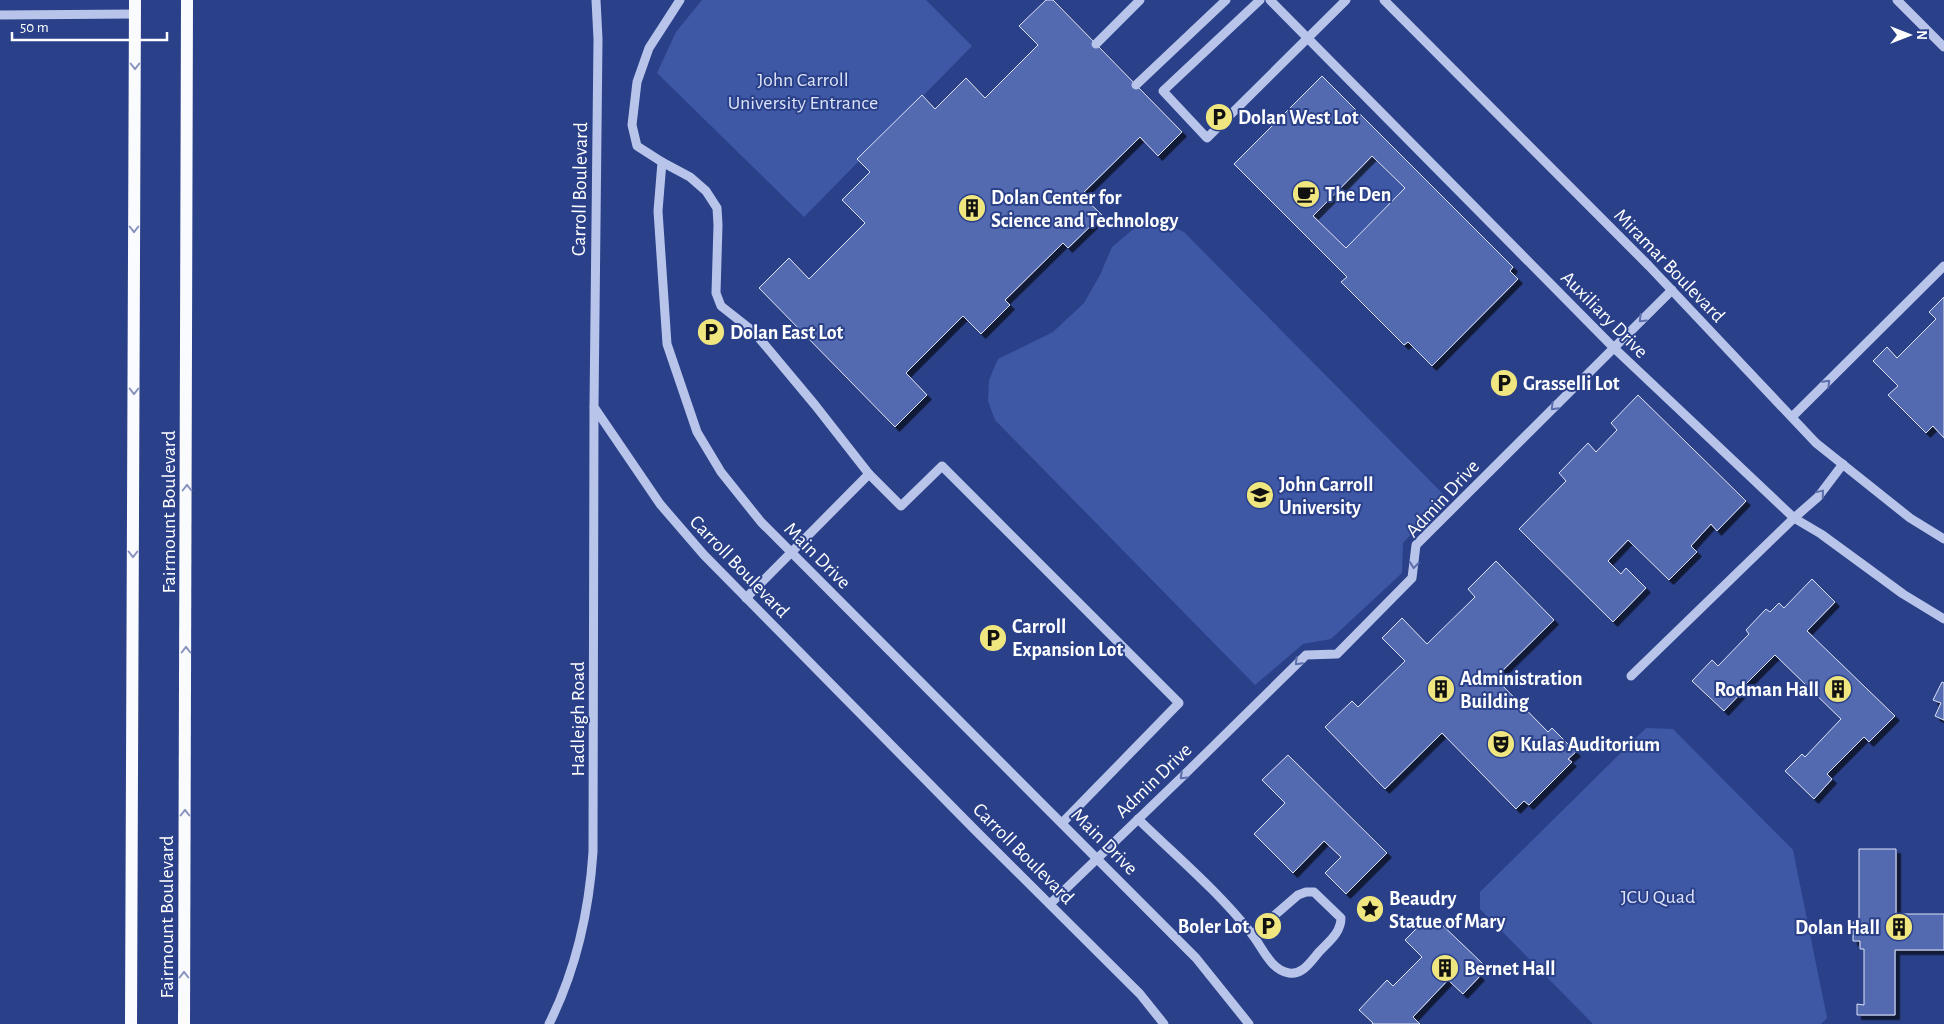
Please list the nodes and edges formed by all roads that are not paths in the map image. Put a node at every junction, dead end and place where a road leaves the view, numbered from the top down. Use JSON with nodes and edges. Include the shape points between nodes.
{"nodes":[{"id":1,"x":135,"y":0,"type":"edge"},
{"id":2,"x":187,"y":0,"type":"edge"},
{"id":3,"x":596,"y":0,"type":"edge"},
{"id":4,"x":680,"y":0,"type":"edge"},
{"id":5,"x":1140,"y":0,"type":"edge"},
{"id":6,"x":1226,"y":0,"type":"edge"},
{"id":7,"x":1260,"y":0,"type":"edge"},
{"id":8,"x":1270,"y":0,"type":"edge"},
{"id":9,"x":1346,"y":0,"type":"edge"},
{"id":10,"x":1384,"y":0,"type":"edge"},
{"id":11,"x":1897,"y":0,"type":"edge"},
{"id":12,"x":135,"y":14,"type":"junction"},
{"id":13,"x":0,"y":15,"type":"edge"},
{"id":14,"x":1308,"y":38,"type":"junction"},
{"id":15,"x":1096,"y":44,"type":"dead end"},
{"id":16,"x":1944,"y":47,"type":"edge"},
{"id":17,"x":1136,"y":85,"type":"dead end"},
{"id":18,"x":662,"y":162,"type":"junction"},
{"id":19,"x":1944,"y":266,"type":"edge"},
{"id":20,"x":1672,"y":290,"type":"junction"},
{"id":21,"x":1613,"y":347,"type":"junction"},
{"id":22,"x":594,"y":408,"type":"junction"},
{"id":23,"x":1792,"y":417,"type":"junction"},
{"id":24,"x":1843,"y":464,"type":"junction"},
{"id":25,"x":869,"y":474,"type":"junction"},
{"id":26,"x":1794,"y":518,"type":"junction"},
{"id":27,"x":1944,"y":539,"type":"edge"},
{"id":28,"x":791,"y":552,"type":"junction"},
{"id":29,"x":746,"y":598,"type":"junction"},
{"id":30,"x":1944,"y":619,"type":"edge"},
{"id":31,"x":1631,"y":676,"type":"dead end"},
{"id":32,"x":1138,"y":819,"type":"junction"},
{"id":33,"x":1062,"y":823,"type":"junction"},
{"id":34,"x":1098,"y":858,"type":"junction"},
{"id":35,"x":1051,"y":903,"type":"junction"},
{"id":36,"x":1253,"y":934,"type":"junction"},
{"id":37,"x":132,"y":1024,"type":"edge"},
{"id":38,"x":184,"y":1024,"type":"edge"},
{"id":39,"x":549,"y":1024,"type":"edge"},
{"id":40,"x":1164,"y":1024,"type":"edge"},
{"id":41,"x":1249,"y":1024,"type":"edge"}],
"edges":[{"from":1,"to":12,"type":"main road","name":"Fairmount Boulevard"},
{"from":38,"to":2,"type":"main road","name":"Fairmount Boulevard","one_way":true},
{"from":3,"to":22,"type":"street","name":"Carroll Boulevard"},
{"from":4,"to":18,"type":"street","via":[[649,48],[637,82],[632,125],[637,146]]},
{"from":5,"to":15,"type":"street"},
{"from":6,"to":17,"type":"street"},
{"from":7,"to":14,"type":"street","via":[[1163,91],[1207,138]]},
{"from":8,"to":14,"type":"street","name":"Auxiliary Drive"},
{"from":9,"to":14,"type":"street"},
{"from":10,"to":20,"type":"street","name":"Miramar Boulevard"},
{"from":11,"to":16,"type":"street"},
{"from":12,"to":13,"type":"street"},
{"from":12,"to":37,"type":"main road","name":"Fairmount Boulevard","one_way":true},
{"from":14,"to":21,"type":"street","name":"Auxiliary Drive"},
{"from":18,"to":25,"type":"street","via":[[690,177],[706,191],[717,208],[716,293],[721,306],[754,332]]},
{"from":18,"to":28,"type":"street","name":"Main Drive","via":[[658,211],[667,344],[682,390],[697,432],[721,472],[760,522]]},
{"from":23,"to":19,"type":"street","one_way":true},
{"from":20,"to":21,"type":"street","name":"Admin Drive","one_way":true},
{"from":20,"to":23,"type":"street","name":"Miramar Boulevard"},
{"from":21,"to":26,"type":"street","name":"Auxiliary Drive"},
{"from":21,"to":32,"type":"street","name":"Admin Drive","one_way":true,"via":[[1416,545],[1412,578],[1337,654],[1306,655]]},
{"from":22,"to":29,"type":"street","name":"Carroll Boulevard","via":[[666,512]]},
{"from":22,"to":39,"type":"street","name":"Hadleigh Road","via":[[591,880],[574,962]]},
{"from":23,"to":24,"type":"street","name":"Miramar Boulevard","via":[[1816,443]]},
{"from":26,"to":24,"type":"street","one_way":true,"via":[[1818,497]]},
{"from":24,"to":27,"type":"street","name":"Miramar Boulevard","via":[[1910,518]]},
{"from":25,"to":28,"type":"street"},
{"from":25,"to":33,"type":"street","via":[[901,506],[942,466],[1179,704]]},
{"from":26,"to":30,"type":"street","name":"Auxiliary Drive"},
{"from":26,"to":31,"type":"street"},
{"from":28,"to":29,"type":"street"},
{"from":28,"to":33,"type":"street","name":"Main Drive"},
{"from":29,"to":35,"type":"street","name":"Carroll Boulevard"},
{"from":32,"to":34,"type":"street","name":"Admin Drive"},
{"from":32,"to":36,"type":"street"},
{"from":33,"to":34,"type":"street","name":"Main Drive"},
{"from":34,"to":35,"type":"street","name":"Admin Drive"},
{"from":34,"to":41,"type":"street","name":"Main Drive","via":[[1196,958]]},
{"from":35,"to":40,"type":"street","name":"Carroll Boulevard","via":[[1140,994]]},
{"from":36,"to":36,"type":"street","via":[[1263,952],[1280,969],[1296,973],[1304,969],[1337,933],[1341,918],[1314,892],[1306,892]]}]}
